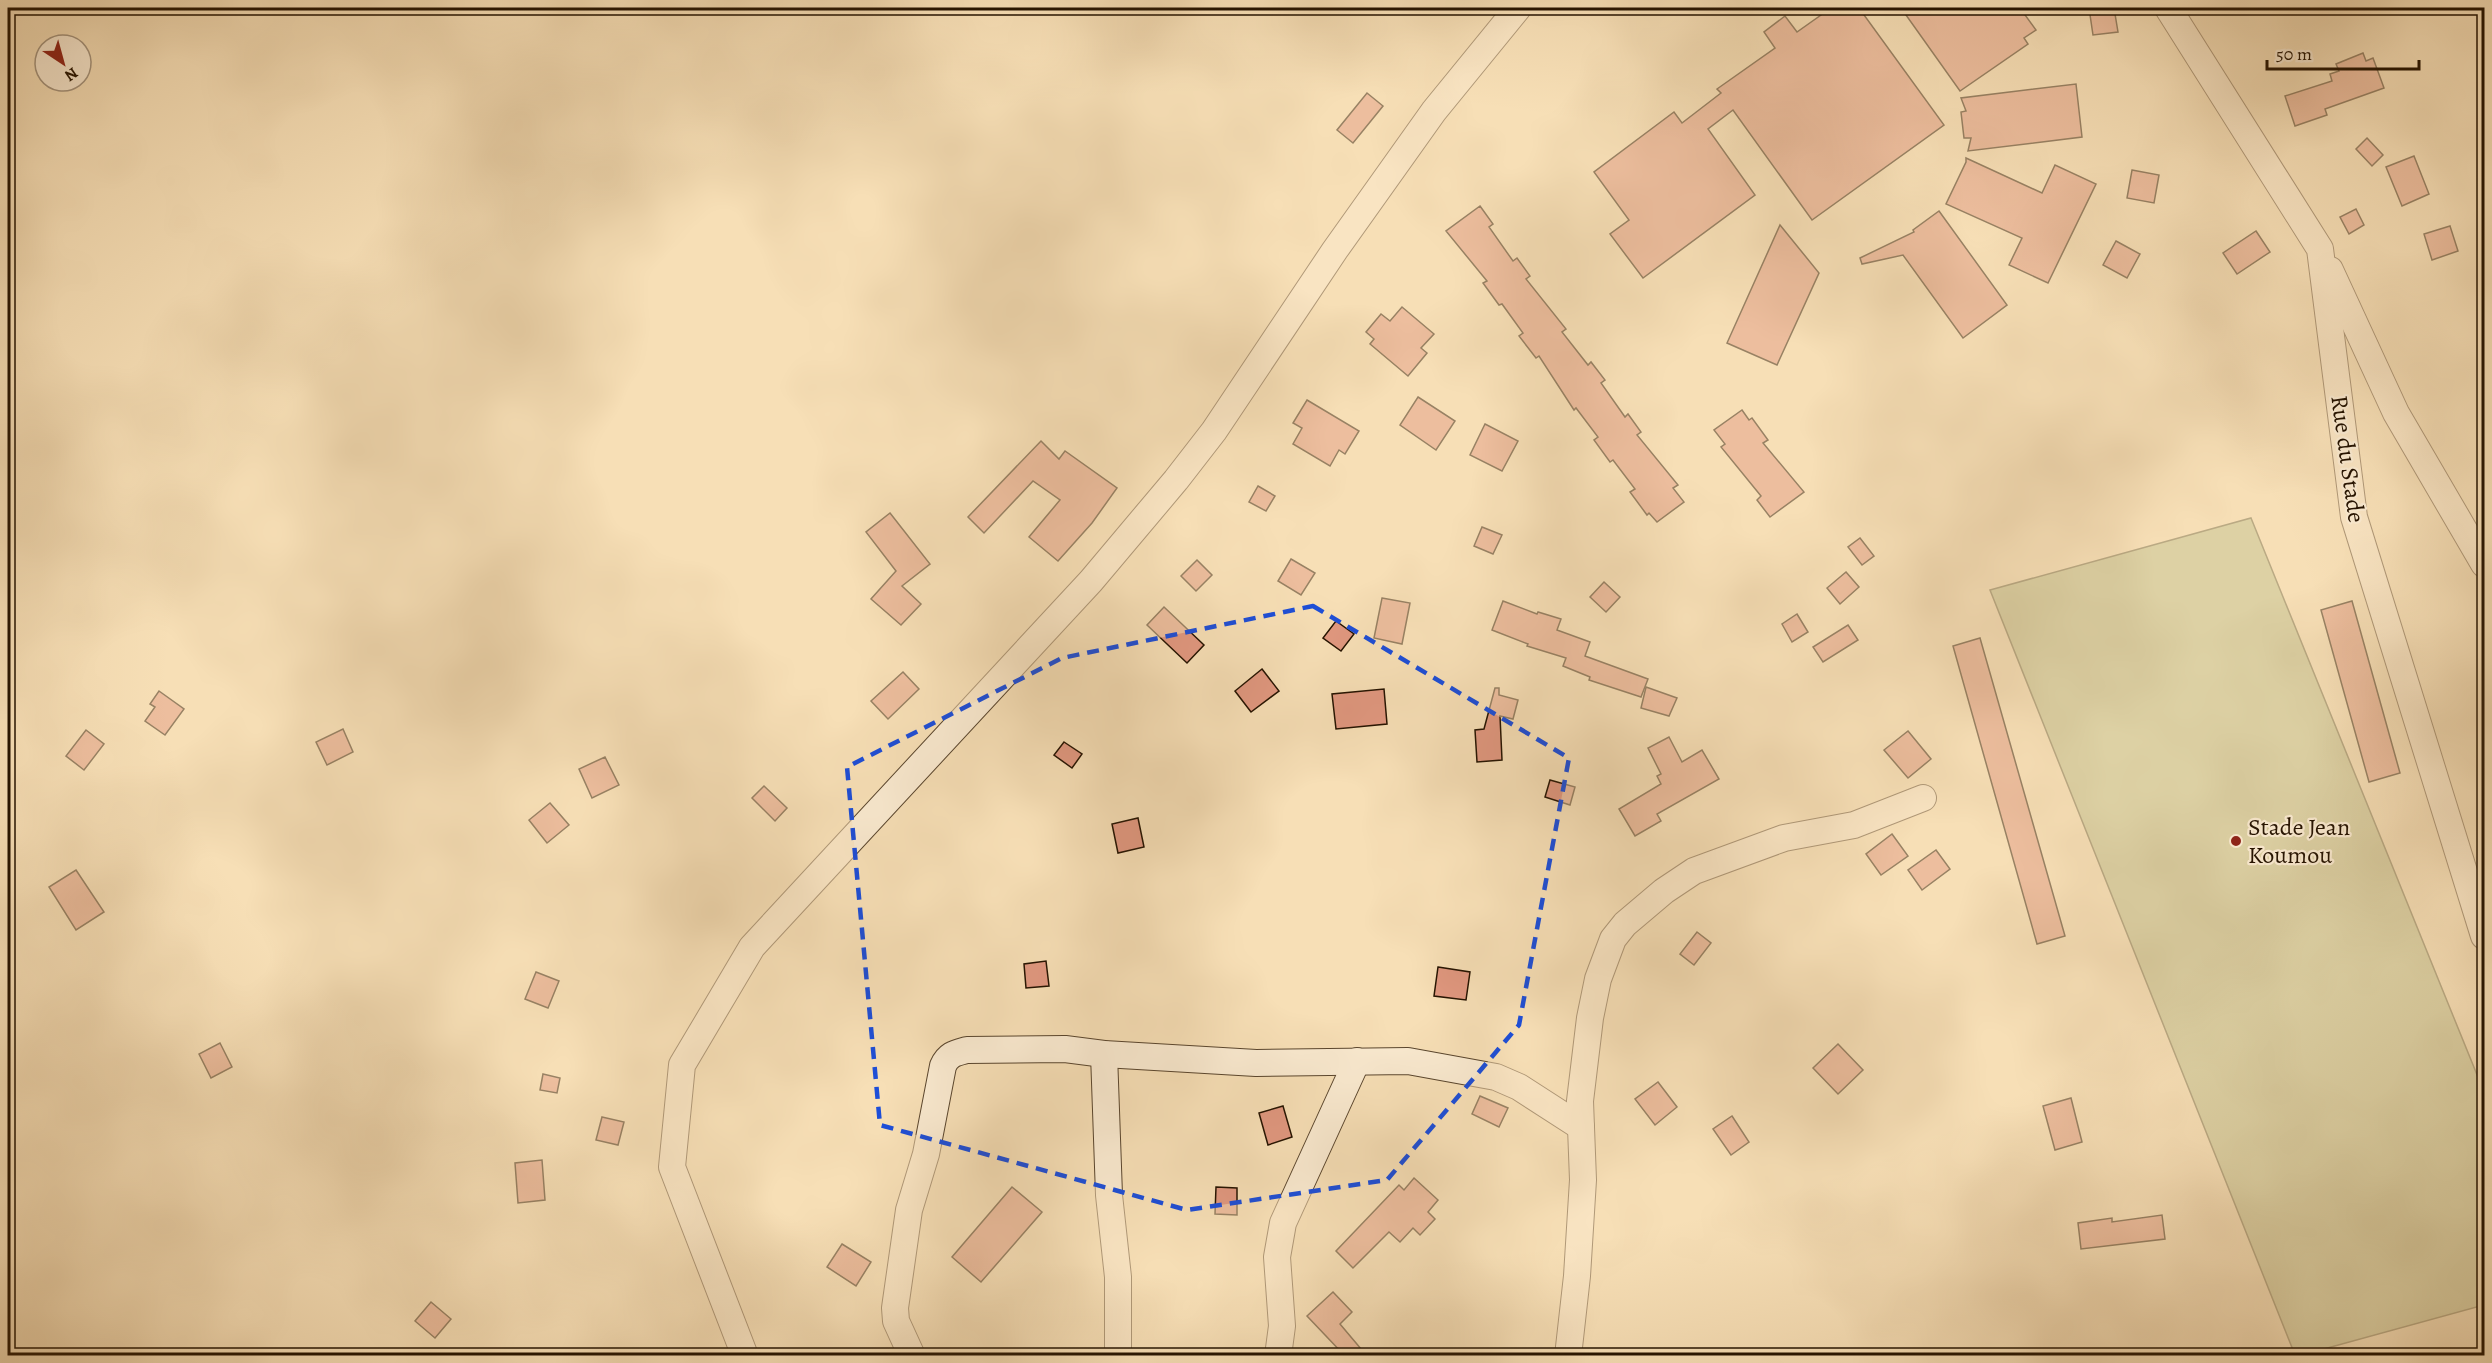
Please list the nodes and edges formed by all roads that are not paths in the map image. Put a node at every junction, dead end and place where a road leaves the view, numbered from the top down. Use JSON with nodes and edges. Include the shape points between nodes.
{"nodes":[{"id":1,"x":1518,"y":8,"type":"edge"},
{"id":2,"x":2168,"y":8,"type":"edge"},
{"id":3,"x":2320,"y":249,"type":"junction"},
{"id":4,"x":2484,"y":564,"type":"edge"},
{"id":5,"x":1923,"y":798,"type":"dead end"},
{"id":6,"x":2484,"y":936,"type":"edge"},
{"id":7,"x":1104,"y":1054,"type":"junction"},
{"id":8,"x":1357,"y":1061,"type":"junction"},
{"id":9,"x":1569,"y":1107,"type":"junction"},
{"id":10,"x":745,"y":1356,"type":"edge"},
{"id":11,"x":912,"y":1356,"type":"edge"},
{"id":12,"x":1118,"y":1356,"type":"edge"},
{"id":13,"x":1278,"y":1356,"type":"edge"},
{"id":14,"x":1568,"y":1356,"type":"edge"}],
"edges":[{"from":1,"to":10,"type":"street","via":[[1434,111],[1214,431],[1176,480],[1091,581],[752,947],[682,1065],[672,1167]]},
{"from":2,"to":3,"type":"street","name":"Rue du Stade"},
{"from":3,"to":4,"type":"street","via":[[2396,413]]},
{"from":3,"to":6,"type":"street","name":"Rue du Stade","via":[[2354,517]]},
{"from":5,"to":9,"type":"street","via":[[1854,825],[1784,838],[1700,868],[1677,881],[1625,924],[1613,939],[1598,979]]},
{"from":7,"to":8,"type":"street","via":[[1256,1063]]},
{"from":7,"to":11,"type":"street","via":[[967,1050],[946,1059],[926,1154],[909,1210],[896,1298],[896,1321]]},
{"from":7,"to":12,"type":"street","via":[[1109,1195],[1118,1277]]},
{"from":8,"to":9,"type":"street","via":[[1408,1061],[1496,1077]]},
{"from":8,"to":13,"type":"street","via":[[1283,1223],[1277,1257],[1282,1326]]},
{"from":9,"to":14,"type":"street","via":[[1581,1127],[1583,1180]]}]}
